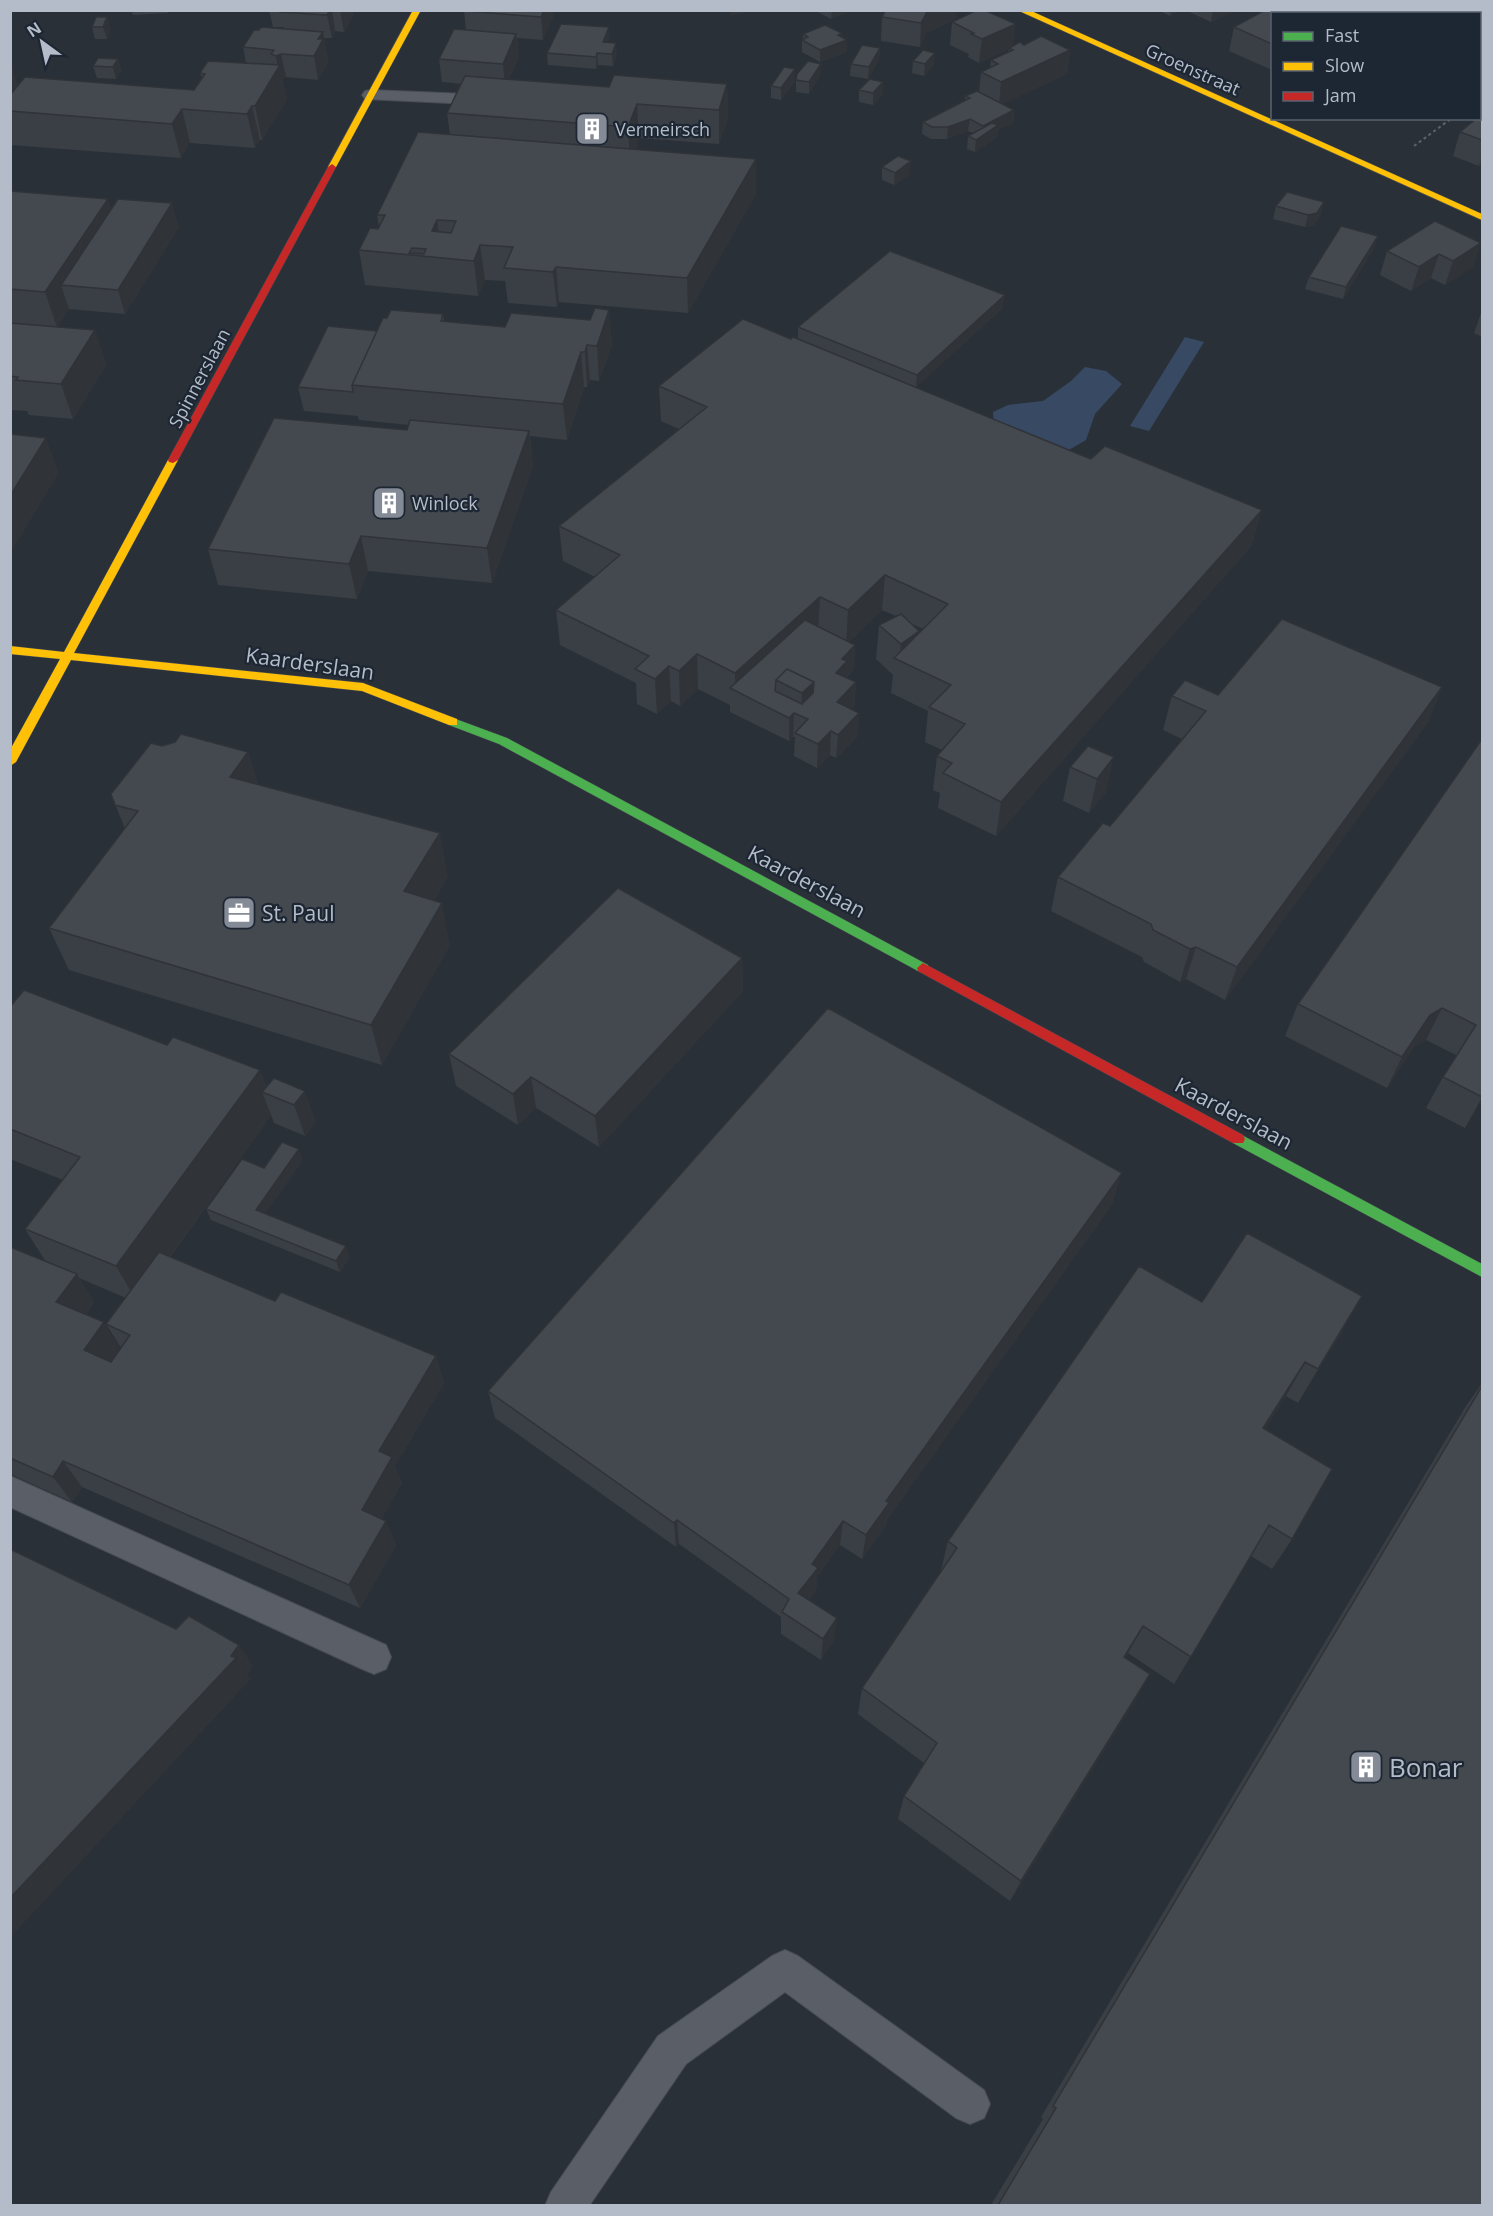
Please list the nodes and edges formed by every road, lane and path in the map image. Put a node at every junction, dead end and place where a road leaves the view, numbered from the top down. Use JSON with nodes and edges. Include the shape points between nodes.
{"nodes":[{"id":1,"x":417,"y":10,"type":"edge"},
{"id":2,"x":1021,"y":10,"type":"edge"},
{"id":3,"x":371,"y":95,"type":"junction"},
{"id":4,"x":512,"y":101,"type":"edge"},
{"id":5,"x":1482,"y":217,"type":"edge"},
{"id":6,"x":10,"y":650,"type":"edge"},
{"id":7,"x":69,"y":657,"type":"junction"},
{"id":8,"x":10,"y":762,"type":"edge"},
{"id":9,"x":1482,"y":1271,"type":"edge"},
{"id":10,"x":10,"y":1491,"type":"edge"},
{"id":11,"x":374,"y":1657,"type":"dead end"},
{"id":12,"x":970,"y":2104,"type":"dead end"},
{"id":13,"x":565,"y":2205,"type":"edge"}],
"edges":[{"from":1,"to":3,"type":"street","name":"Spinnerslaan"},
{"from":2,"to":5,"type":"street","name":"Groenstraat"},
{"from":3,"to":4,"type":"lane"},
{"from":3,"to":7,"type":"street","name":"Spinnerslaan"},
{"from":6,"to":7,"type":"street","name":"Kaarderslaan"},
{"from":7,"to":8,"type":"street","name":"Spinnerslaan"},
{"from":7,"to":9,"type":"street","name":"Kaarderslaan","via":[[363,687],[503,741]]},
{"from":10,"to":11,"type":"lane"},
{"from":12,"to":13,"type":"lane","via":[[785,1969],[672,2050]]}]}
